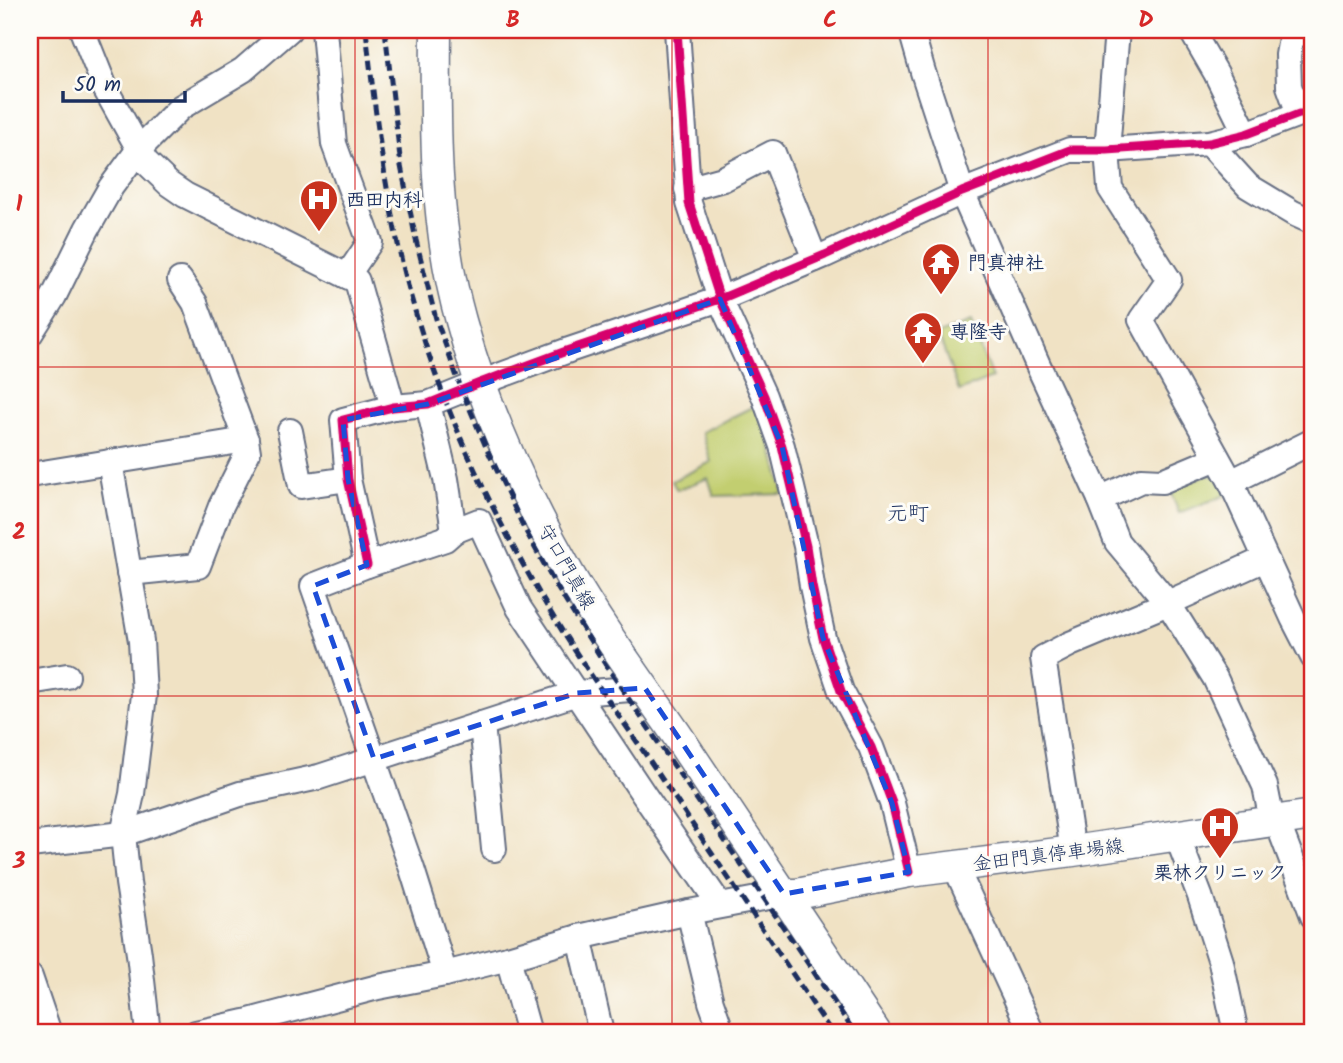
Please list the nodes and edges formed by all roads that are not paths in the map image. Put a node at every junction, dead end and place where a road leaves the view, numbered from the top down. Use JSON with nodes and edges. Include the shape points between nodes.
{"nodes":[{"id":1,"x":82,"y":30,"type":"edge"},
{"id":2,"x":324,"y":30,"type":"edge"},
{"id":3,"x":436,"y":30,"type":"edge"},
{"id":4,"x":677,"y":30,"type":"edge"},
{"id":5,"x":911,"y":30,"type":"edge"},
{"id":6,"x":1117,"y":30,"type":"edge"},
{"id":7,"x":1191,"y":30,"type":"edge"},
{"id":8,"x":281,"y":33,"type":"edge"},
{"id":9,"x":1299,"y":33,"type":"edge"},
{"id":10,"x":1306,"y":114,"type":"edge"},
{"id":11,"x":1246,"y":134,"type":"junction"},
{"id":12,"x":1209,"y":143,"type":"junction"},
{"id":13,"x":139,"y":149,"type":"junction"},
{"id":14,"x":1107,"y":150,"type":"junction"},
{"id":15,"x":687,"y":189,"type":"junction"},
{"id":16,"x":962,"y":192,"type":"junction"},
{"id":17,"x":1313,"y":222,"type":"edge"},
{"id":18,"x":815,"y":259,"type":"junction"},
{"id":19,"x":348,"y":276,"type":"junction"},
{"id":20,"x":180,"y":280,"type":"dead end"},
{"id":21,"x":720,"y":299,"type":"junction"},
{"id":22,"x":30,"y":334,"type":"edge"},
{"id":23,"x":480,"y":383,"type":"junction"},
{"id":24,"x":428,"y":404,"type":"junction"},
{"id":25,"x":393,"y":407,"type":"junction"},
{"id":26,"x":290,"y":431,"type":"dead end"},
{"id":27,"x":246,"y":440,"type":"junction"},
{"id":28,"x":1313,"y":441,"type":"edge"},
{"id":29,"x":1217,"y":458,"type":"junction"},
{"id":30,"x":110,"y":462,"type":"junction"},
{"id":31,"x":30,"y":475,"type":"edge"},
{"id":32,"x":348,"y":479,"type":"junction"},
{"id":33,"x":1231,"y":482,"type":"junction"},
{"id":34,"x":1100,"y":499,"type":"junction"},
{"id":35,"x":454,"y":531,"type":"junction"},
{"id":36,"x":1265,"y":559,"type":"junction"},
{"id":37,"x":367,"y":565,"type":"junction"},
{"id":38,"x":129,"y":573,"type":"junction"},
{"id":39,"x":1168,"y":603,"type":"junction"},
{"id":40,"x":1313,"y":657,"type":"edge"},
{"id":41,"x":67,"y":676,"type":"dead end"},
{"id":42,"x":30,"y":682,"type":"edge"},
{"id":43,"x":645,"y":688,"type":"junction"},
{"id":44,"x":577,"y":693,"type":"junction"},
{"id":45,"x":482,"y":724,"type":"junction"},
{"id":46,"x":374,"y":759,"type":"junction"},
{"id":47,"x":1313,"y":815,"type":"edge"},
{"id":48,"x":1275,"y":821,"type":"junction"},
{"id":49,"x":123,"y":834,"type":"junction"},
{"id":50,"x":1177,"y":836,"type":"junction"},
{"id":51,"x":30,"y":845,"type":"edge"},
{"id":52,"x":494,"y":849,"type":"dead end"},
{"id":53,"x":1073,"y":851,"type":"junction"},
{"id":54,"x":955,"y":866,"type":"junction"},
{"id":55,"x":909,"y":872,"type":"junction"},
{"id":56,"x":784,"y":894,"type":"junction"},
{"id":57,"x":720,"y":905,"type":"junction"},
{"id":58,"x":689,"y":912,"type":"junction"},
{"id":59,"x":1313,"y":916,"type":"edge"},
{"id":60,"x":579,"y":937,"type":"junction"},
{"id":61,"x":508,"y":958,"type":"junction"},
{"id":62,"x":444,"y":974,"type":"junction"},
{"id":63,"x":30,"y":977,"type":"edge"},
{"id":64,"x":49,"y":1033,"type":"edge"},
{"id":65,"x":148,"y":1033,"type":"edge"},
{"id":66,"x":196,"y":1033,"type":"edge"},
{"id":67,"x":529,"y":1033,"type":"edge"},
{"id":68,"x":601,"y":1033,"type":"edge"},
{"id":69,"x":722,"y":1033,"type":"edge"},
{"id":70,"x":876,"y":1033,"type":"edge"},
{"id":71,"x":1032,"y":1033,"type":"edge"},
{"id":72,"x":1236,"y":1033,"type":"edge"}],
"edges":[{"from":1,"to":13,"type":"street","via":[[106,90]]},
{"from":2,"to":19,"type":"street","via":[[334,144],[370,242]]},
{"from":3,"to":23,"type":"main road","name":"守口門真線","via":[[435,140],[446,250],[460,320]]},
{"from":4,"to":15,"type":"street"},
{"from":5,"to":16,"type":"street"},
{"from":6,"to":14,"type":"street"},
{"from":7,"to":11,"type":"street"},
{"from":8,"to":13,"type":"street","via":[[243,70],[181,107]]},
{"from":9,"to":10,"type":"street","via":[[1288,55],[1289,86]]},
{"from":10,"to":11,"type":"street"},
{"from":11,"to":12,"type":"street"},
{"from":12,"to":14,"type":"street"},
{"from":12,"to":17,"type":"street","via":[[1248,186]]},
{"from":13,"to":19,"type":"street","via":[[146,162],[185,195]]},
{"from":13,"to":22,"type":"street","via":[[111,187]]},
{"from":14,"to":16,"type":"street","via":[[1070,150]]},
{"from":14,"to":29,"type":"street","via":[[1110,188],[1169,280],[1141,320]]},
{"from":15,"to":18,"type":"street","via":[[723,179],[773,153]]},
{"from":15,"to":21,"type":"street"},
{"from":16,"to":18,"type":"street"},
{"from":16,"to":34,"type":"street"},
{"from":18,"to":21,"type":"street"},
{"from":19,"to":25,"type":"street","via":[[357,281]]},
{"from":20,"to":27,"type":"street","via":[[195,303]]},
{"from":21,"to":23,"type":"street"},
{"from":21,"to":55,"type":"street","via":[[782,446],[823,638],[841,691],[871,747],[888,793]]},
{"from":23,"to":24,"type":"street"},
{"from":23,"to":43,"type":"main road","name":"守口門真線","via":[[547,535],[603,629]]},
{"from":24,"to":25,"type":"street"},
{"from":24,"to":35,"type":"street"},
{"from":25,"to":32,"type":"street","via":[[343,420]]},
{"from":26,"to":32,"type":"street","via":[[301,486]]},
{"from":27,"to":30,"type":"street"},
{"from":27,"to":38,"type":"street","via":[[248,452],[220,506],[198,566]]},
{"from":28,"to":33,"type":"street"},
{"from":29,"to":33,"type":"street"},
{"from":29,"to":34,"type":"street","via":[[1162,481],[1142,480]]},
{"from":30,"to":31,"type":"street"},
{"from":30,"to":38,"type":"street"},
{"from":32,"to":37,"type":"street"},
{"from":33,"to":36,"type":"street"},
{"from":34,"to":39,"type":"street","via":[[1117,542]]},
{"from":35,"to":37,"type":"street","via":[[445,539]]},
{"from":35,"to":44,"type":"street","via":[[478,521],[519,608]]},
{"from":36,"to":39,"type":"street"},
{"from":36,"to":40,"type":"street"},
{"from":37,"to":46,"type":"street","via":[[313,586]]},
{"from":38,"to":49,"type":"street","via":[[141,641],[144,695]]},
{"from":39,"to":48,"type":"street","via":[[1223,695],[1265,786]]},
{"from":39,"to":53,"type":"street","via":[[1044,658]]},
{"from":41,"to":42,"type":"street"},
{"from":43,"to":44,"type":"street"},
{"from":43,"to":56,"type":"main road","name":"守口門真線"},
{"from":44,"to":45,"type":"street"},
{"from":44,"to":57,"type":"street"},
{"from":45,"to":46,"type":"street"},
{"from":45,"to":52,"type":"street"},
{"from":46,"to":49,"type":"street","via":[[319,777],[240,794]]},
{"from":46,"to":62,"type":"street"},
{"from":47,"to":48,"type":"main road","name":"金田門真停車場線"},
{"from":48,"to":50,"type":"main road","name":"金田門真停車場線"},
{"from":48,"to":59,"type":"street"},
{"from":49,"to":51,"type":"street"},
{"from":49,"to":65,"type":"street"},
{"from":50,"to":53,"type":"main road","name":"金田門真停車場線"},
{"from":50,"to":72,"type":"street","via":[[1221,962]]},
{"from":53,"to":54,"type":"main road","name":"金田門真停車場線"},
{"from":54,"to":55,"type":"main road","name":"金田門真停車場線"},
{"from":54,"to":71,"type":"street"},
{"from":55,"to":56,"type":"main road","name":"金田門真停車場線"},
{"from":56,"to":57,"type":"street"},
{"from":56,"to":70,"type":"main road","name":"守口門真線"},
{"from":57,"to":58,"type":"street"},
{"from":58,"to":60,"type":"street"},
{"from":58,"to":69,"type":"street"},
{"from":60,"to":61,"type":"street"},
{"from":60,"to":68,"type":"street"},
{"from":61,"to":62,"type":"street"},
{"from":61,"to":67,"type":"street"},
{"from":62,"to":66,"type":"street"},
{"from":63,"to":64,"type":"street"}]}
